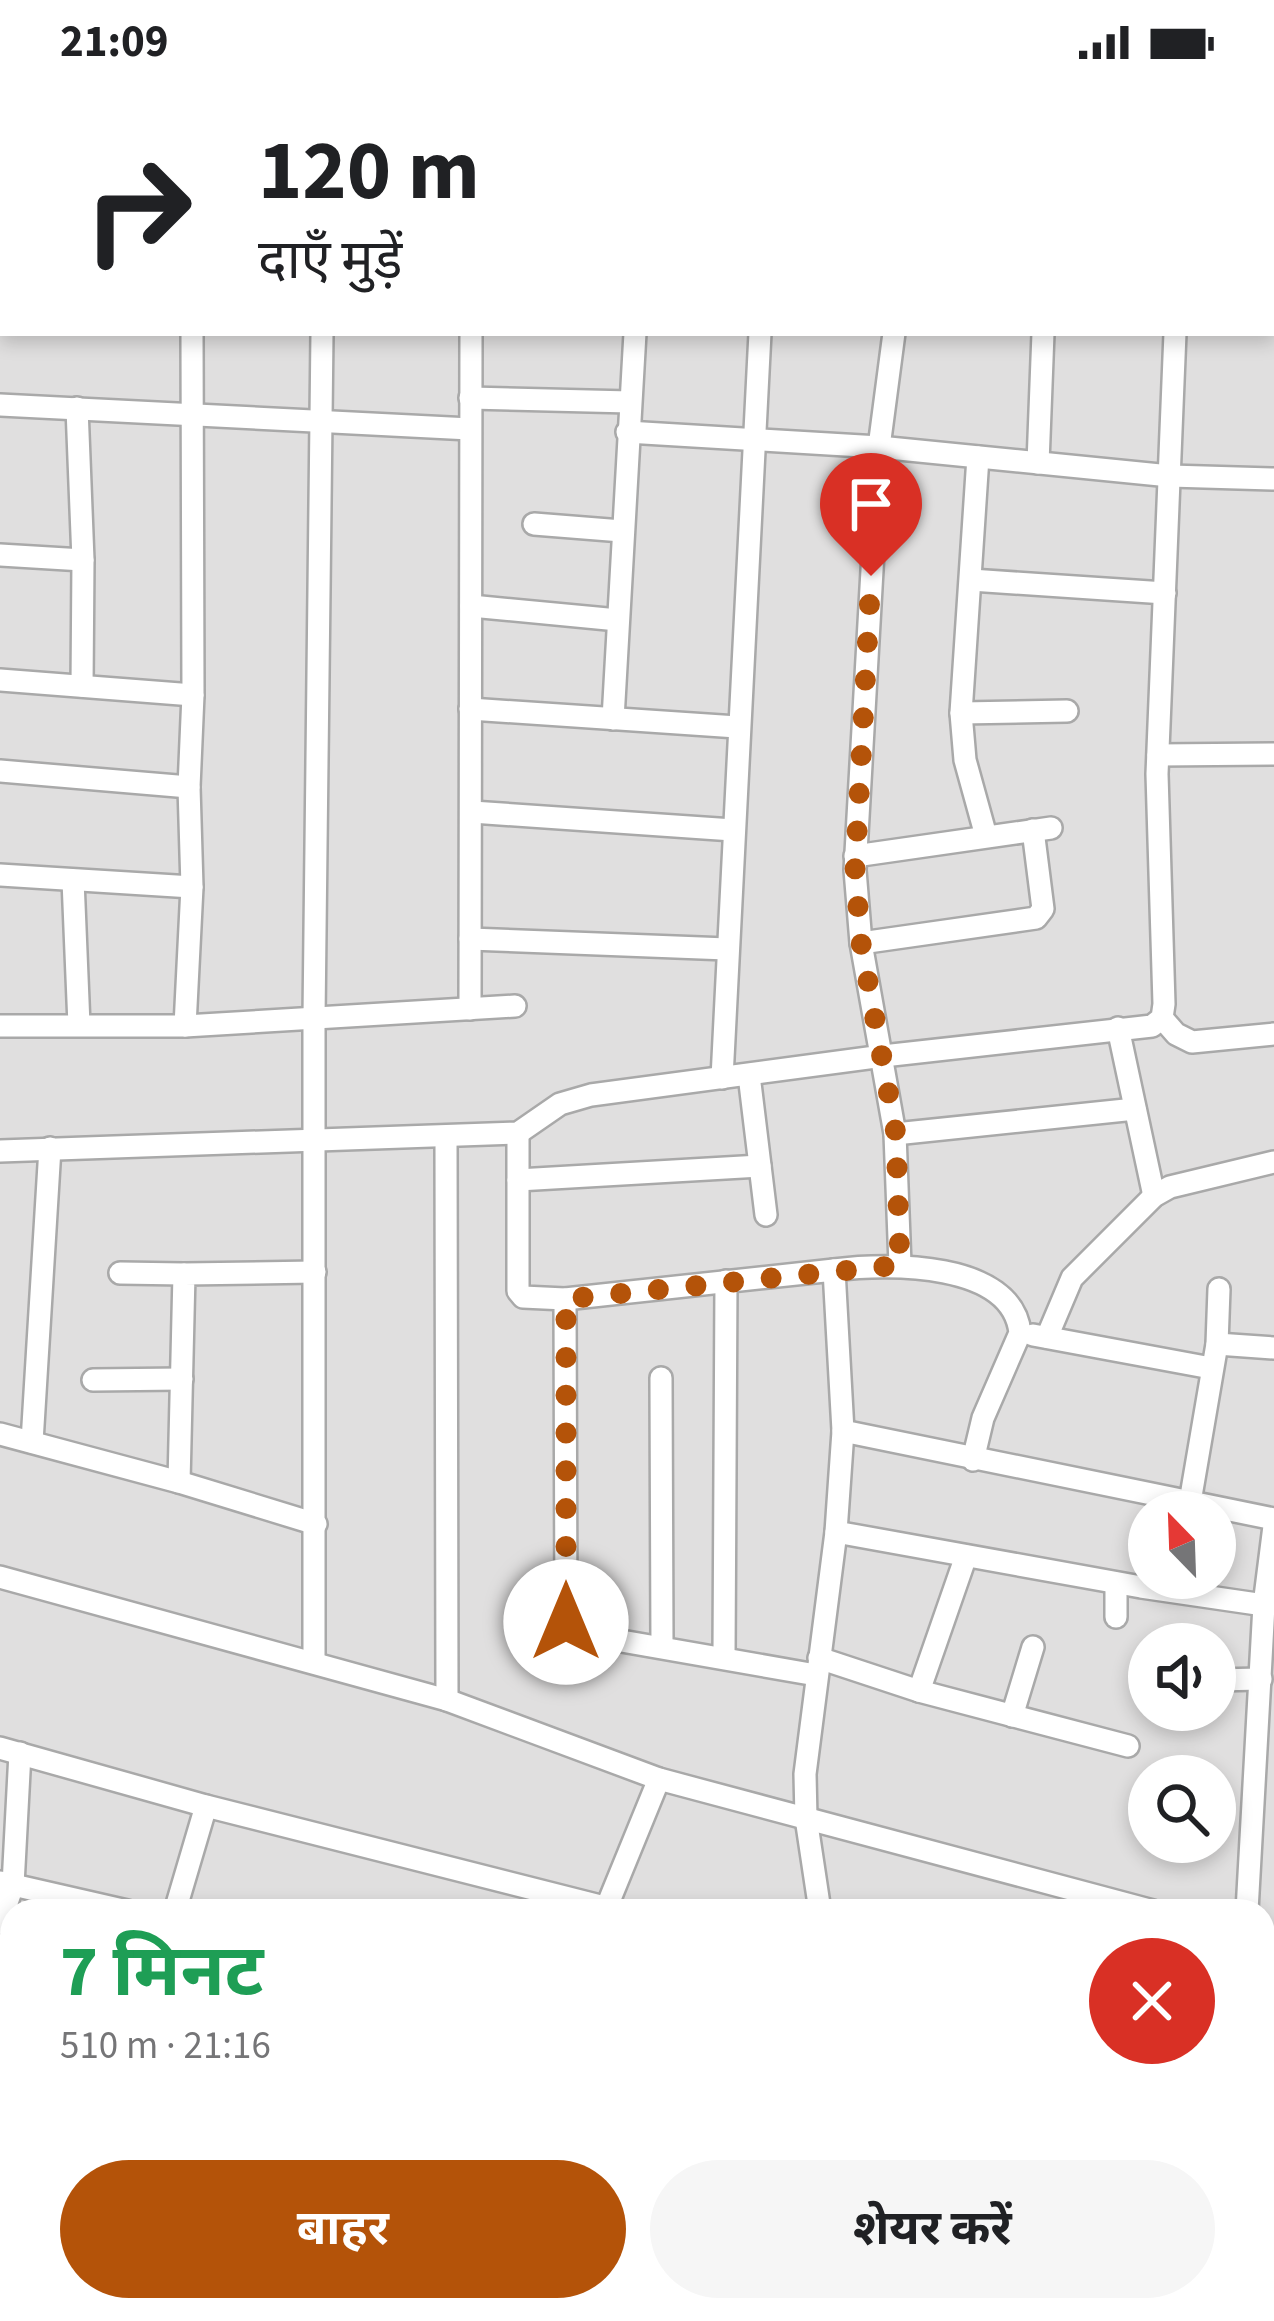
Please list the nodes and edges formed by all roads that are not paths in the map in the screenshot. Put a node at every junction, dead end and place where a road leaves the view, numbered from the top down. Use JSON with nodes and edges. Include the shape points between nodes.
{"nodes":[{"id":1,"x":191,"y":336,"type":"edge"},
{"id":2,"x":322,"y":336,"type":"edge"},
{"id":3,"x":471,"y":336,"type":"edge"},
{"id":4,"x":635,"y":336,"type":"edge"},
{"id":5,"x":760,"y":336,"type":"edge"},
{"id":6,"x":894,"y":336,"type":"edge"},
{"id":7,"x":1043,"y":336,"type":"edge"},
{"id":8,"x":1174,"y":336,"type":"edge"},
{"id":9,"x":470,"y":398,"type":"junction"},
{"id":10,"x":630,"y":402,"type":"junction"},
{"id":11,"x":0,"y":405,"type":"edge"},
{"id":12,"x":77,"y":408,"type":"junction"},
{"id":13,"x":194,"y":414,"type":"junction"},
{"id":14,"x":319,"y":420,"type":"junction"},
{"id":15,"x":470,"y":429,"type":"junction"},
{"id":16,"x":627,"y":432,"type":"junction"},
{"id":17,"x":753,"y":441,"type":"junction"},
{"id":18,"x":878,"y":447,"type":"junction"},
{"id":19,"x":977,"y":457,"type":"junction"},
{"id":20,"x":1038,"y":463,"type":"junction"},
{"id":21,"x":1170,"y":476,"type":"junction"},
{"id":22,"x":1274,"y":478,"type":"edge"},
{"id":23,"x":534,"y":524,"type":"dead end"},
{"id":24,"x":622,"y":531,"type":"junction"},
{"id":25,"x":0,"y":555,"type":"edge"},
{"id":26,"x":83,"y":560,"type":"junction"},
{"id":27,"x":971,"y":580,"type":"junction"},
{"id":28,"x":1165,"y":592,"type":"junction"},
{"id":29,"x":471,"y":606,"type":"junction"},
{"id":30,"x":618,"y":620,"type":"junction"},
{"id":31,"x":0,"y":680,"type":"edge"},
{"id":32,"x":82,"y":686,"type":"junction"},
{"id":33,"x":193,"y":695,"type":"junction"},
{"id":34,"x":470,"y":710,"type":"junction"},
{"id":35,"x":1067,"y":711,"type":"dead end"},
{"id":36,"x":961,"y":713,"type":"junction"},
{"id":37,"x":613,"y":719,"type":"junction"},
{"id":38,"x":737,"y":727,"type":"junction"},
{"id":39,"x":1274,"y":754,"type":"edge"},
{"id":40,"x":1158,"y":755,"type":"junction"},
{"id":41,"x":0,"y":771,"type":"edge"},
{"id":42,"x":189,"y":787,"type":"junction"},
{"id":43,"x":472,"y":812,"type":"junction"},
{"id":44,"x":733,"y":830,"type":"junction"},
{"id":45,"x":986,"y":836,"type":"junction"},
{"id":46,"x":855,"y":856,"type":"junction"},
{"id":47,"x":0,"y":875,"type":"edge"},
{"id":48,"x":73,"y":880,"type":"junction"},
{"id":49,"x":192,"y":887,"type":"junction"},
{"id":50,"x":470,"y":938,"type":"junction"},
{"id":51,"x":861,"y":943,"type":"junction"},
{"id":52,"x":727,"y":950,"type":"junction"},
{"id":53,"x":515,"y":1006,"type":"dead end"},
{"id":54,"x":470,"y":1009,"type":"junction"},
{"id":55,"x":314,"y":1017,"type":"junction"},
{"id":56,"x":1162,"y":1018,"type":"junction"},
{"id":57,"x":79,"y":1025,"type":"junction"},
{"id":58,"x":185,"y":1026,"type":"junction"},
{"id":59,"x":0,"y":1027,"type":"edge"},
{"id":60,"x":1118,"y":1028,"type":"junction"},
{"id":61,"x":1274,"y":1034,"type":"edge"},
{"id":62,"x":883,"y":1056,"type":"junction"},
{"id":63,"x":748,"y":1075,"type":"junction"},
{"id":64,"x":722,"y":1078,"type":"junction"},
{"id":65,"x":1135,"y":1109,"type":"junction"},
{"id":66,"x":518,"y":1133,"type":"junction"},
{"id":67,"x":896,"y":1134,"type":"junction"},
{"id":68,"x":446,"y":1136,"type":"junction"},
{"id":69,"x":314,"y":1142,"type":"junction"},
{"id":70,"x":50,"y":1148,"type":"junction"},
{"id":71,"x":0,"y":1151,"type":"edge"},
{"id":72,"x":1274,"y":1162,"type":"edge"},
{"id":73,"x":760,"y":1166,"type":"junction"},
{"id":74,"x":518,"y":1180,"type":"junction"},
{"id":75,"x":1154,"y":1196,"type":"junction"},
{"id":76,"x":766,"y":1215,"type":"dead end"},
{"id":77,"x":900,"y":1265,"type":"junction"},
{"id":78,"x":834,"y":1270,"type":"junction"},
{"id":79,"x":315,"y":1272,"type":"junction"},
{"id":80,"x":120,"y":1273,"type":"dead end"},
{"id":81,"x":184,"y":1274,"type":"junction"},
{"id":82,"x":726,"y":1281,"type":"junction"},
{"id":83,"x":1220,"y":1289,"type":"dead end"},
{"id":84,"x":566,"y":1299,"type":"junction"},
{"id":85,"x":1020,"y":1334,"type":"junction"},
{"id":86,"x":1047,"y":1337,"type":"junction"},
{"id":87,"x":1216,"y":1344,"type":"junction"},
{"id":88,"x":1274,"y":1348,"type":"edge"},
{"id":89,"x":1211,"y":1368,"type":"junction"},
{"id":90,"x":661,"y":1378,"type":"dead end"},
{"id":91,"x":182,"y":1379,"type":"junction"},
{"id":92,"x":93,"y":1380,"type":"dead end"},
{"id":93,"x":843,"y":1431,"type":"junction"},
{"id":94,"x":0,"y":1434,"type":"edge"},
{"id":95,"x":32,"y":1442,"type":"junction"},
{"id":96,"x":974,"y":1460,"type":"junction"},
{"id":97,"x":179,"y":1482,"type":"junction"},
{"id":98,"x":1133,"y":1491,"type":"edge"},
{"id":99,"x":1192,"y":1491,"type":"edge"},
{"id":100,"x":1236,"y":1513,"type":"edge"},
{"id":101,"x":1274,"y":1522,"type":"edge"},
{"id":102,"x":316,"y":1524,"type":"junction"},
{"id":103,"x":836,"y":1532,"type":"junction"},
{"id":104,"x":966,"y":1556,"type":"junction"},
{"id":105,"x":0,"y":1577,"type":"edge"},
{"id":106,"x":1116,"y":1582,"type":"junction"},
{"id":107,"x":1264,"y":1605,"type":"junction"},
{"id":108,"x":1116,"y":1617,"type":"dead end"},
{"id":109,"x":662,"y":1646,"type":"junction"},
{"id":110,"x":1033,"y":1647,"type":"dead end"},
{"id":111,"x":724,"y":1657,"type":"junction"},
{"id":112,"x":314,"y":1662,"type":"junction"},
{"id":113,"x":818,"y":1666,"type":"junction"},
{"id":114,"x":1261,"y":1679,"type":"junction"},
{"id":115,"x":1236,"y":1680,"type":"edge"},
{"id":116,"x":920,"y":1690,"type":"junction"},
{"id":117,"x":447,"y":1700,"type":"junction"},
{"id":118,"x":1012,"y":1716,"type":"junction"},
{"id":119,"x":1129,"y":1746,"type":"dead end"},
{"id":120,"x":10,"y":1750,"type":"edge"},
{"id":121,"x":659,"y":1779,"type":"junction"},
{"id":122,"x":206,"y":1806,"type":"junction"},
{"id":123,"x":806,"y":1818,"type":"junction"},
{"id":124,"x":6,"y":1883,"type":"edge"},
{"id":125,"x":75,"y":1899,"type":"edge"},
{"id":126,"x":179,"y":1899,"type":"edge"},
{"id":127,"x":568,"y":1899,"type":"edge"},
{"id":128,"x":615,"y":1899,"type":"edge"},
{"id":129,"x":818,"y":1899,"type":"edge"},
{"id":130,"x":1109,"y":1899,"type":"edge"},
{"id":131,"x":1248,"y":1899,"type":"edge"}],
"edges":[{"from":1,"to":13,"type":"street"},
{"from":2,"to":14,"type":"street"},
{"from":3,"to":9,"type":"street"},
{"from":4,"to":10,"type":"street"},
{"from":5,"to":17,"type":"street"},
{"from":6,"to":18,"type":"street"},
{"from":7,"to":20,"type":"street"},
{"from":8,"to":21,"type":"street"},
{"from":9,"to":10,"type":"street"},
{"from":9,"to":15,"type":"street"},
{"from":10,"to":16,"type":"street"},
{"from":11,"to":12,"type":"street"},
{"from":12,"to":13,"type":"street"},
{"from":12,"to":26,"type":"street"},
{"from":13,"to":14,"type":"street"},
{"from":13,"to":33,"type":"street"},
{"from":14,"to":15,"type":"street"},
{"from":14,"to":55,"type":"street"},
{"from":15,"to":29,"type":"street"},
{"from":16,"to":17,"type":"street"},
{"from":16,"to":24,"type":"street"},
{"from":17,"to":18,"type":"street"},
{"from":17,"to":38,"type":"street"},
{"from":18,"to":19,"type":"street"},
{"from":18,"to":46,"type":"street"},
{"from":19,"to":20,"type":"street"},
{"from":19,"to":27,"type":"street"},
{"from":20,"to":21,"type":"street"},
{"from":21,"to":22,"type":"street"},
{"from":21,"to":28,"type":"street"},
{"from":23,"to":24,"type":"street"},
{"from":24,"to":30,"type":"street"},
{"from":25,"to":26,"type":"street"},
{"from":26,"to":32,"type":"street"},
{"from":27,"to":28,"type":"street"},
{"from":27,"to":36,"type":"street"},
{"from":28,"to":40,"type":"street"},
{"from":29,"to":30,"type":"street"},
{"from":29,"to":34,"type":"street"},
{"from":30,"to":37,"type":"street"},
{"from":31,"to":32,"type":"street"},
{"from":32,"to":33,"type":"street"},
{"from":33,"to":42,"type":"street"},
{"from":34,"to":37,"type":"street"},
{"from":34,"to":43,"type":"street"},
{"from":35,"to":36,"type":"street"},
{"from":36,"to":45,"type":"street"},
{"from":37,"to":38,"type":"street"},
{"from":38,"to":44,"type":"street"},
{"from":39,"to":40,"type":"street"},
{"from":40,"to":56,"type":"street"},
{"from":41,"to":42,"type":"street"},
{"from":42,"to":49,"type":"street"},
{"from":43,"to":44,"type":"street"},
{"from":43,"to":50,"type":"street"},
{"from":44,"to":52,"type":"street"},
{"from":45,"to":46,"type":"street"},
{"from":45,"to":51,"type":"street","via":[[1042,829],[1043,909],[1036,918]]},
{"from":46,"to":51,"type":"street"},
{"from":47,"to":48,"type":"street"},
{"from":48,"to":49,"type":"street"},
{"from":48,"to":57,"type":"street"},
{"from":49,"to":58,"type":"street"},
{"from":50,"to":52,"type":"street"},
{"from":50,"to":54,"type":"street"},
{"from":51,"to":62,"type":"street"},
{"from":52,"to":64,"type":"street"},
{"from":53,"to":54,"type":"street"},
{"from":54,"to":55,"type":"street"},
{"from":55,"to":58,"type":"street"},
{"from":55,"to":69,"type":"street"},
{"from":56,"to":60,"type":"street"},
{"from":56,"to":61,"type":"street","via":[[1192,1042]]},
{"from":57,"to":58,"type":"street"},
{"from":57,"to":59,"type":"street"},
{"from":60,"to":62,"type":"street"},
{"from":60,"to":65,"type":"street"},
{"from":62,"to":63,"type":"street"},
{"from":62,"to":67,"type":"street"},
{"from":63,"to":64,"type":"street"},
{"from":63,"to":73,"type":"street"},
{"from":64,"to":66,"type":"street","via":[[573,1099]]},
{"from":65,"to":67,"type":"street"},
{"from":65,"to":75,"type":"street"},
{"from":66,"to":68,"type":"street"},
{"from":66,"to":74,"type":"street"},
{"from":67,"to":77,"type":"street"},
{"from":68,"to":69,"type":"street"},
{"from":68,"to":117,"type":"street"},
{"from":69,"to":70,"type":"street"},
{"from":69,"to":79,"type":"street"},
{"from":70,"to":71,"type":"street"},
{"from":70,"to":95,"type":"street"},
{"from":72,"to":75,"type":"street"},
{"from":73,"to":74,"type":"street"},
{"from":73,"to":76,"type":"street"},
{"from":74,"to":84,"type":"street","via":[[518,1291],[532,1300]]},
{"from":75,"to":86,"type":"street","via":[[1072,1278]]},
{"from":77,"to":78,"type":"street"},
{"from":77,"to":85,"type":"street","via":[[984,1287],[1010,1305]]},
{"from":78,"to":82,"type":"street"},
{"from":78,"to":93,"type":"street"},
{"from":79,"to":81,"type":"street"},
{"from":79,"to":102,"type":"street"},
{"from":80,"to":81,"type":"street"},
{"from":81,"to":91,"type":"street"},
{"from":82,"to":84,"type":"street"},
{"from":82,"to":111,"type":"street"},
{"from":83,"to":87,"type":"street"},
{"from":84,"to":109,"type":"street","via":[[566,1622],[579,1636]]},
{"from":85,"to":86,"type":"street"},
{"from":85,"to":96,"type":"street"},
{"from":86,"to":89,"type":"street"},
{"from":87,"to":88,"type":"street"},
{"from":87,"to":89,"type":"street"},
{"from":89,"to":99,"type":"street"},
{"from":90,"to":109,"type":"street"},
{"from":91,"to":92,"type":"street"},
{"from":91,"to":97,"type":"street"},
{"from":93,"to":96,"type":"street"},
{"from":93,"to":103,"type":"street"},
{"from":94,"to":95,"type":"street"},
{"from":95,"to":97,"type":"street"},
{"from":96,"to":98,"type":"street"},
{"from":97,"to":102,"type":"street"},
{"from":100,"to":101,"type":"street"},
{"from":101,"to":107,"type":"street"},
{"from":102,"to":112,"type":"street"},
{"from":103,"to":104,"type":"street"},
{"from":103,"to":113,"type":"street"},
{"from":104,"to":106,"type":"street"},
{"from":104,"to":116,"type":"street"},
{"from":105,"to":112,"type":"street"},
{"from":106,"to":107,"type":"street"},
{"from":106,"to":108,"type":"street"},
{"from":107,"to":114,"type":"street"},
{"from":109,"to":111,"type":"street"},
{"from":110,"to":118,"type":"street"},
{"from":111,"to":113,"type":"street"},
{"from":112,"to":117,"type":"street"},
{"from":113,"to":116,"type":"street"},
{"from":113,"to":123,"type":"street"},
{"from":114,"to":115,"type":"street"},
{"from":114,"to":131,"type":"street"},
{"from":116,"to":118,"type":"street"},
{"from":117,"to":121,"type":"street"},
{"from":118,"to":119,"type":"street"},
{"from":120,"to":122,"type":"street"},
{"from":120,"to":124,"type":"street"},
{"from":121,"to":123,"type":"street"},
{"from":121,"to":128,"type":"street"},
{"from":122,"to":126,"type":"street"},
{"from":122,"to":127,"type":"street"},
{"from":123,"to":129,"type":"street"},
{"from":123,"to":130,"type":"street"},
{"from":124,"to":125,"type":"street"}]}
